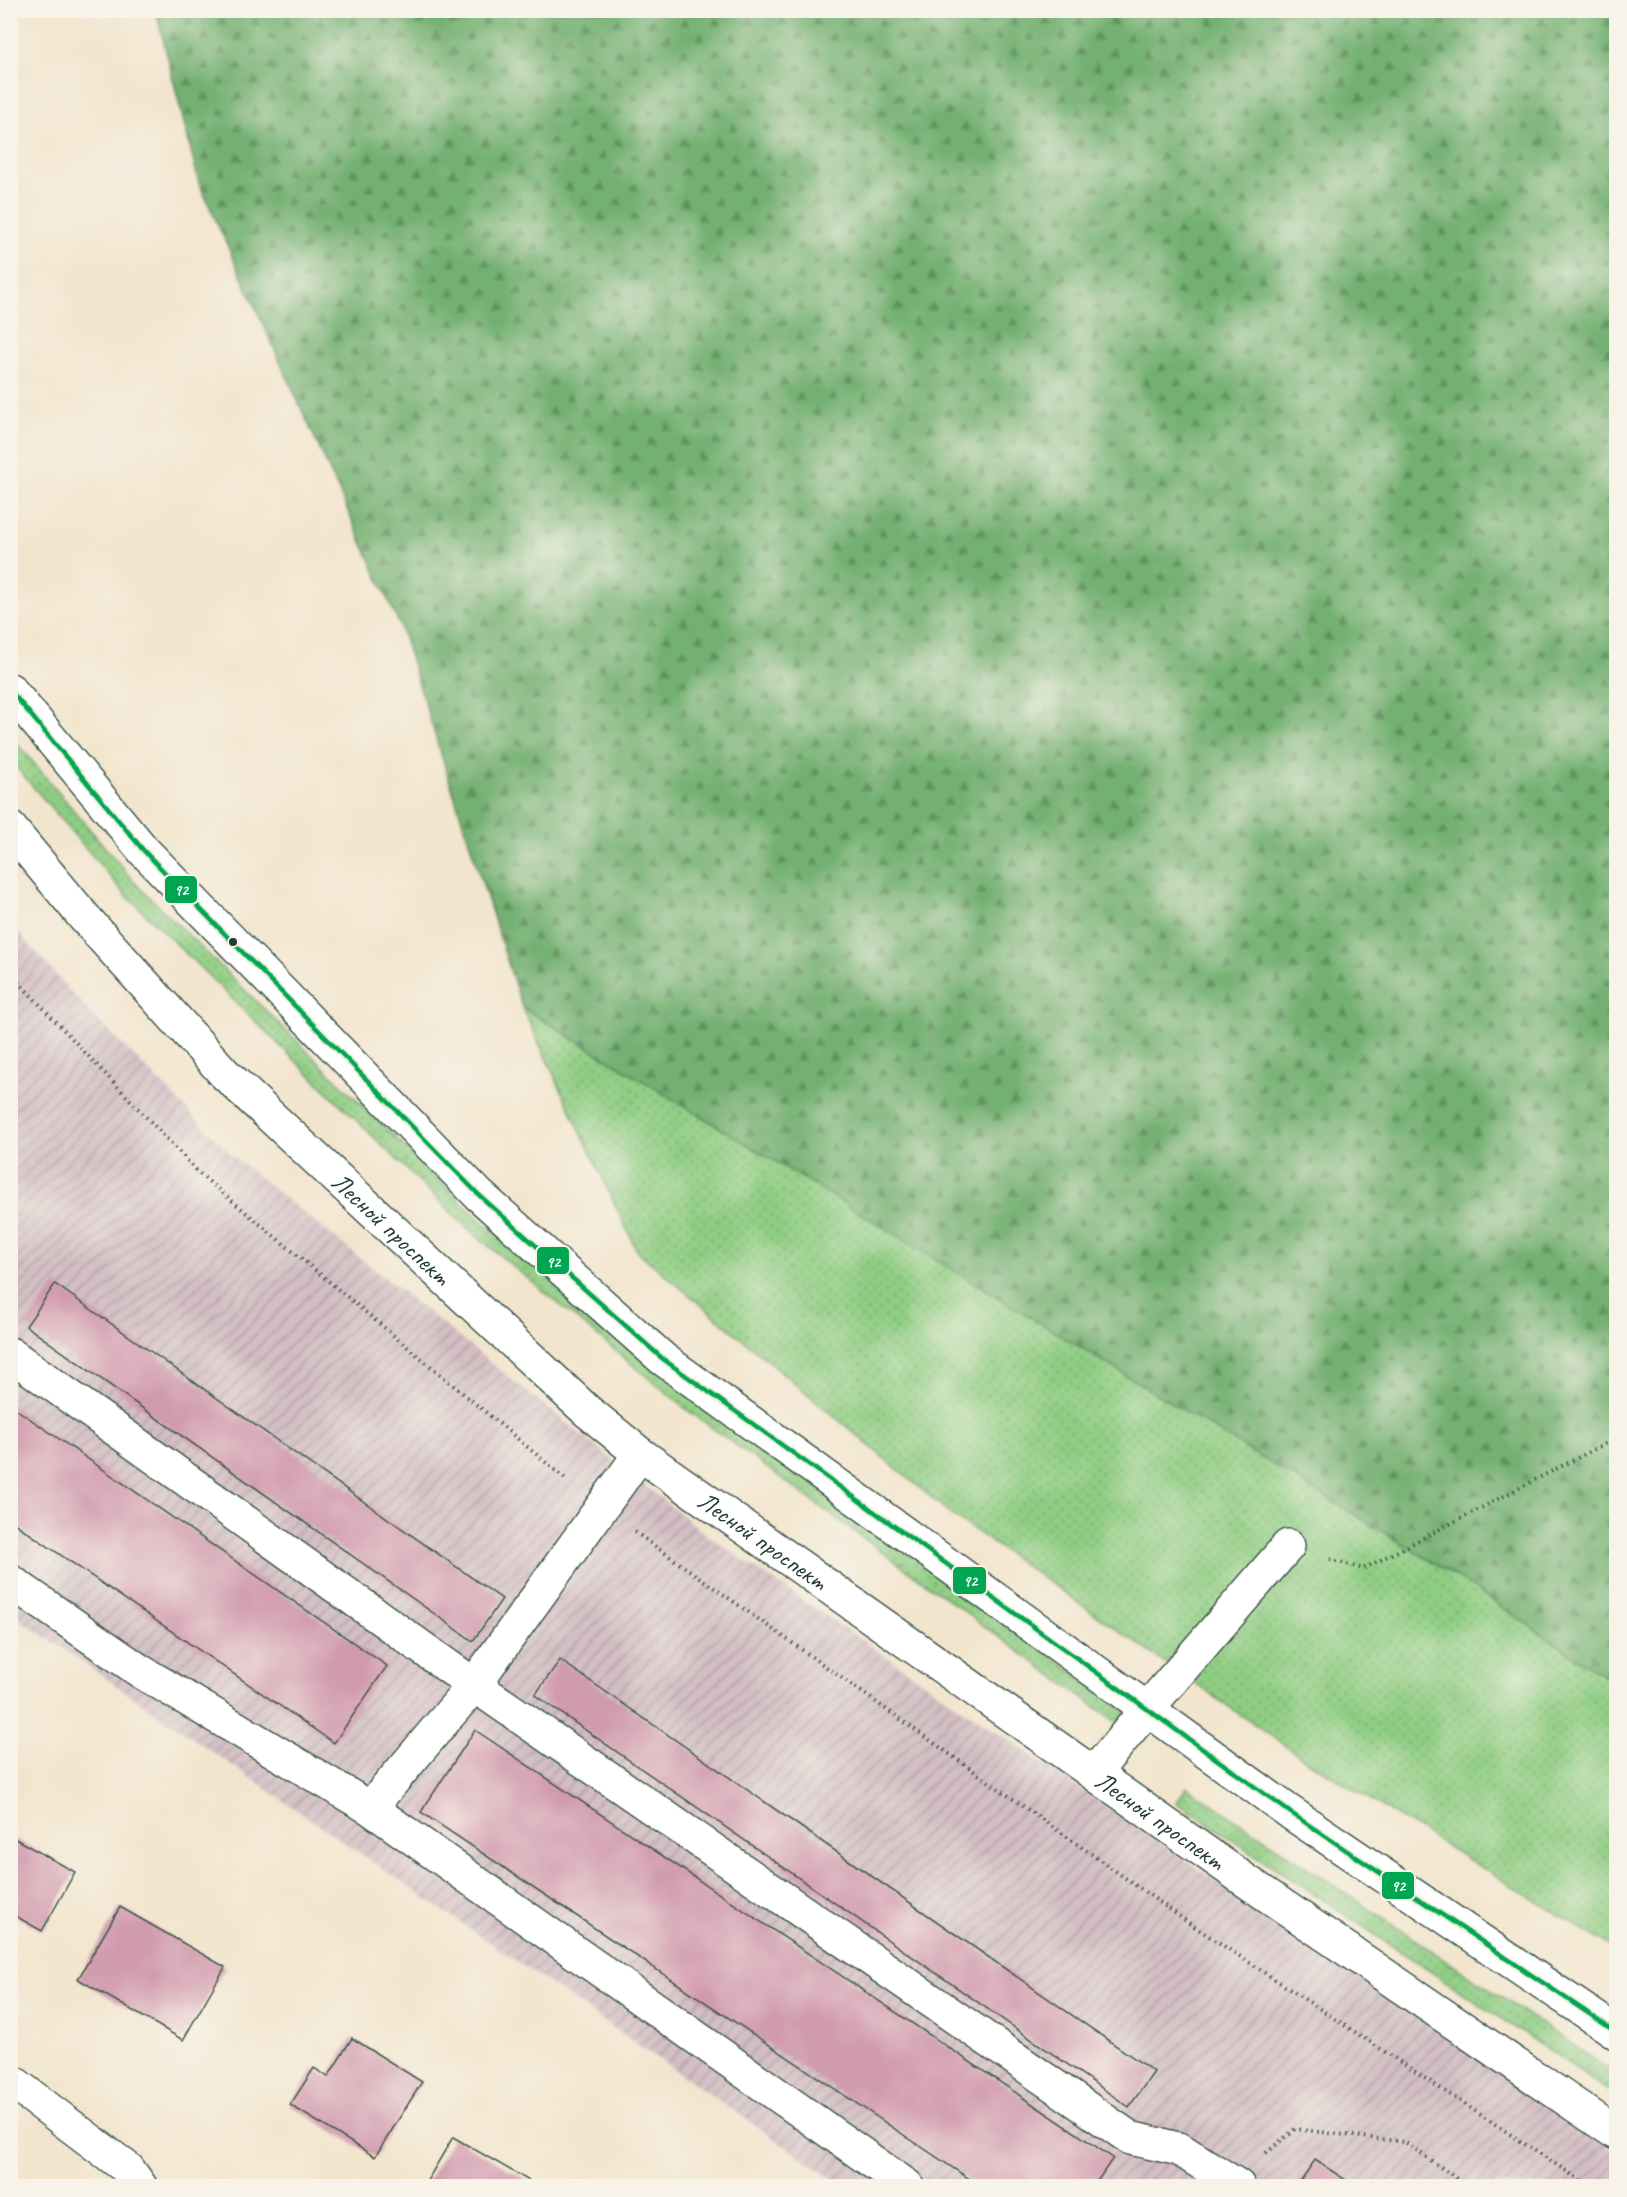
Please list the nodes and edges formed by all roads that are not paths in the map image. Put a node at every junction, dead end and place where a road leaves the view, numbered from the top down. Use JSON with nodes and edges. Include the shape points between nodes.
{"nodes":[{"id":1,"x":10,"y":690,"type":"edge"},
{"id":2,"x":10,"y":828,"type":"edge"},
{"id":3,"x":10,"y":1354,"type":"edge"},
{"id":4,"x":640,"y":1454,"type":"junction"},
{"id":5,"x":1288,"y":1546,"type":"road end"},
{"id":6,"x":10,"y":1581,"type":"edge"},
{"id":7,"x":474,"y":1685,"type":"junction"},
{"id":8,"x":1147,"y":1709,"type":"junction"},
{"id":9,"x":1095,"y":1772,"type":"junction"},
{"id":10,"x":370,"y":1808,"type":"junction"},
{"id":11,"x":1617,"y":2032,"type":"edge"},
{"id":12,"x":10,"y":2080,"type":"edge"},
{"id":13,"x":1617,"y":2133,"type":"edge"},
{"id":14,"x":1235,"y":2185,"type":"edge"},
{"id":15,"x":140,"y":2187,"type":"edge"},
{"id":16,"x":907,"y":2187,"type":"edge"}],
"edges":[{"from":1,"to":8,"type":"main road","via":[[144,852],[479,1195],[663,1359]]},
{"from":2,"to":4,"type":"main road","name":"Лесной проспект","via":[[224,1073],[586,1410]]},
{"from":3,"to":7,"type":"main road"},
{"from":4,"to":7,"type":"main road"},
{"from":4,"to":9,"type":"main road","name":"Лесной проспект"},
{"from":5,"to":8,"type":"main road"},
{"from":6,"to":10,"type":"main road","via":[[140,1671]]},
{"from":7,"to":10,"type":"main road"},
{"from":7,"to":14,"type":"main road","via":[[1130,2138],[1179,2149]]},
{"from":8,"to":9,"type":"main road"},
{"from":8,"to":11,"type":"main road","via":[[1291,1813]]},
{"from":9,"to":13,"type":"main road","name":"Лесной проспект","via":[[1245,1880]]},
{"from":10,"to":16,"type":"main road"},
{"from":12,"to":15,"type":"main road","via":[[128,2169]]}]}
